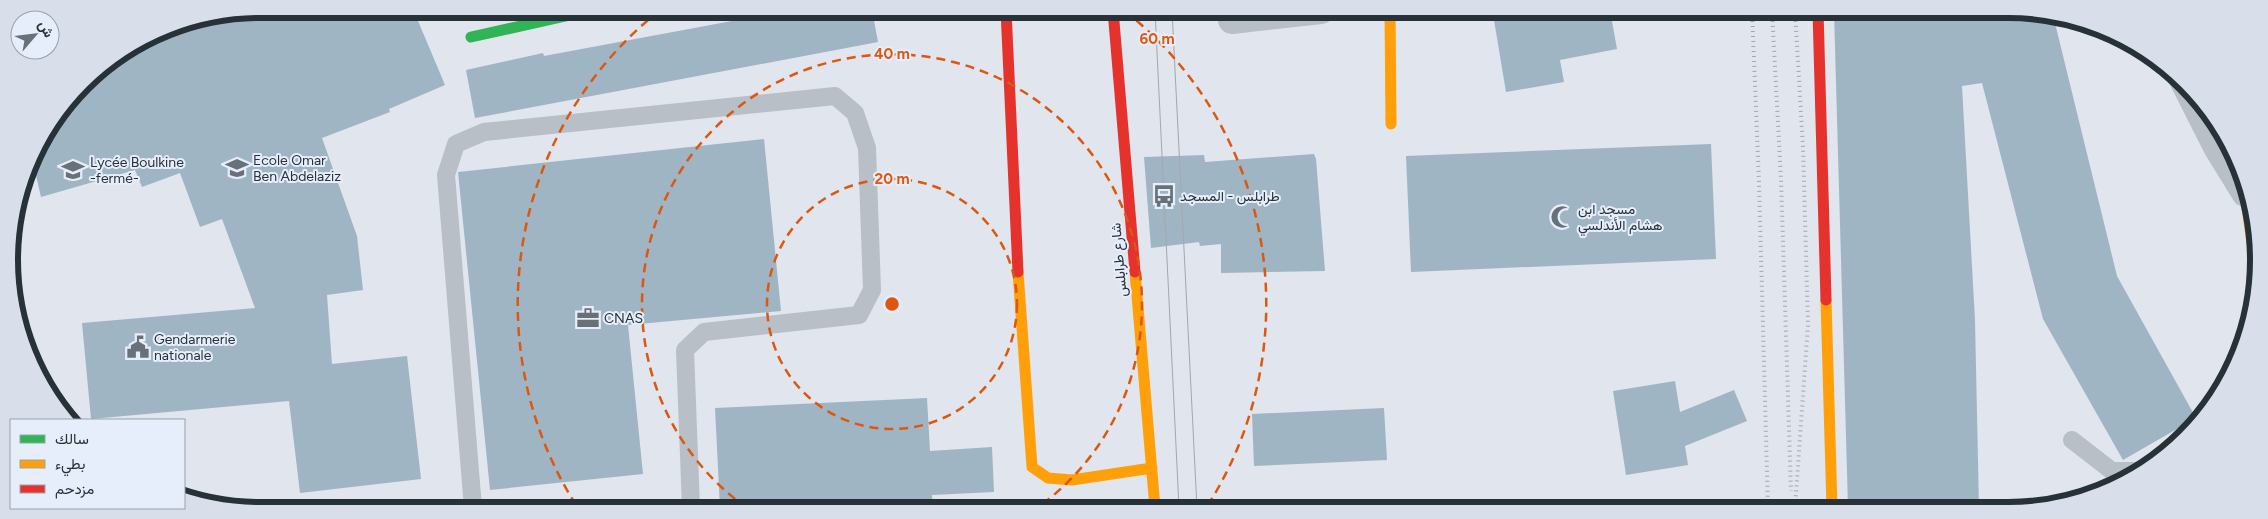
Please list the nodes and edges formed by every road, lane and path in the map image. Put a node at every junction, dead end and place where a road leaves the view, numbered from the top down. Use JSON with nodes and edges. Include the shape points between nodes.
{"nodes":[{"id":1,"x":556,"y":18,"type":"edge"},
{"id":2,"x":1006,"y":18,"type":"edge"},
{"id":3,"x":1114,"y":18,"type":"edge"},
{"id":4,"x":1250,"y":18,"type":"edge"},
{"id":5,"x":1390,"y":18,"type":"edge"},
{"id":6,"x":1818,"y":18,"type":"edge"},
{"id":7,"x":1232,"y":20,"type":"dead end"},
{"id":8,"x":471,"y":37,"type":"dead end"},
{"id":9,"x":2183,"y":91,"type":"edge"},
{"id":10,"x":1391,"y":124,"type":"dead end"},
{"id":11,"x":2242,"y":197,"type":"edge"},
{"id":12,"x":2072,"y":440,"type":"dead end"},
{"id":13,"x":1152,"y":468,"type":"junction"},
{"id":14,"x":2126,"y":472,"type":"edge"},
{"id":15,"x":473,"y":502,"type":"edge"},
{"id":16,"x":691,"y":502,"type":"edge"},
{"id":17,"x":1155,"y":502,"type":"edge"},
{"id":18,"x":1832,"y":502,"type":"edge"}],
"edges":[{"from":1,"to":8,"type":"main road"},
{"from":2,"to":13,"type":"main road","via":[[1014,217],[1032,467],[1046,478],[1078,482]]},
{"from":3,"to":13,"type":"main road","name":"شارع طرابلس"},
{"from":4,"to":7,"type":"street"},
{"from":5,"to":10,"type":"main road"},
{"from":6,"to":18,"type":"main road"},
{"from":9,"to":11,"type":"lane"},
{"from":12,"to":14,"type":"lane","via":[[2112,471]]},
{"from":13,"to":17,"type":"main road","name":"شارع طرابلس"},
{"from":15,"to":16,"type":"lane","via":[[446,175],[456,144],[484,132],[835,96],[855,113],[867,148],[872,290],[859,315],[704,332],[685,350]]}]}
